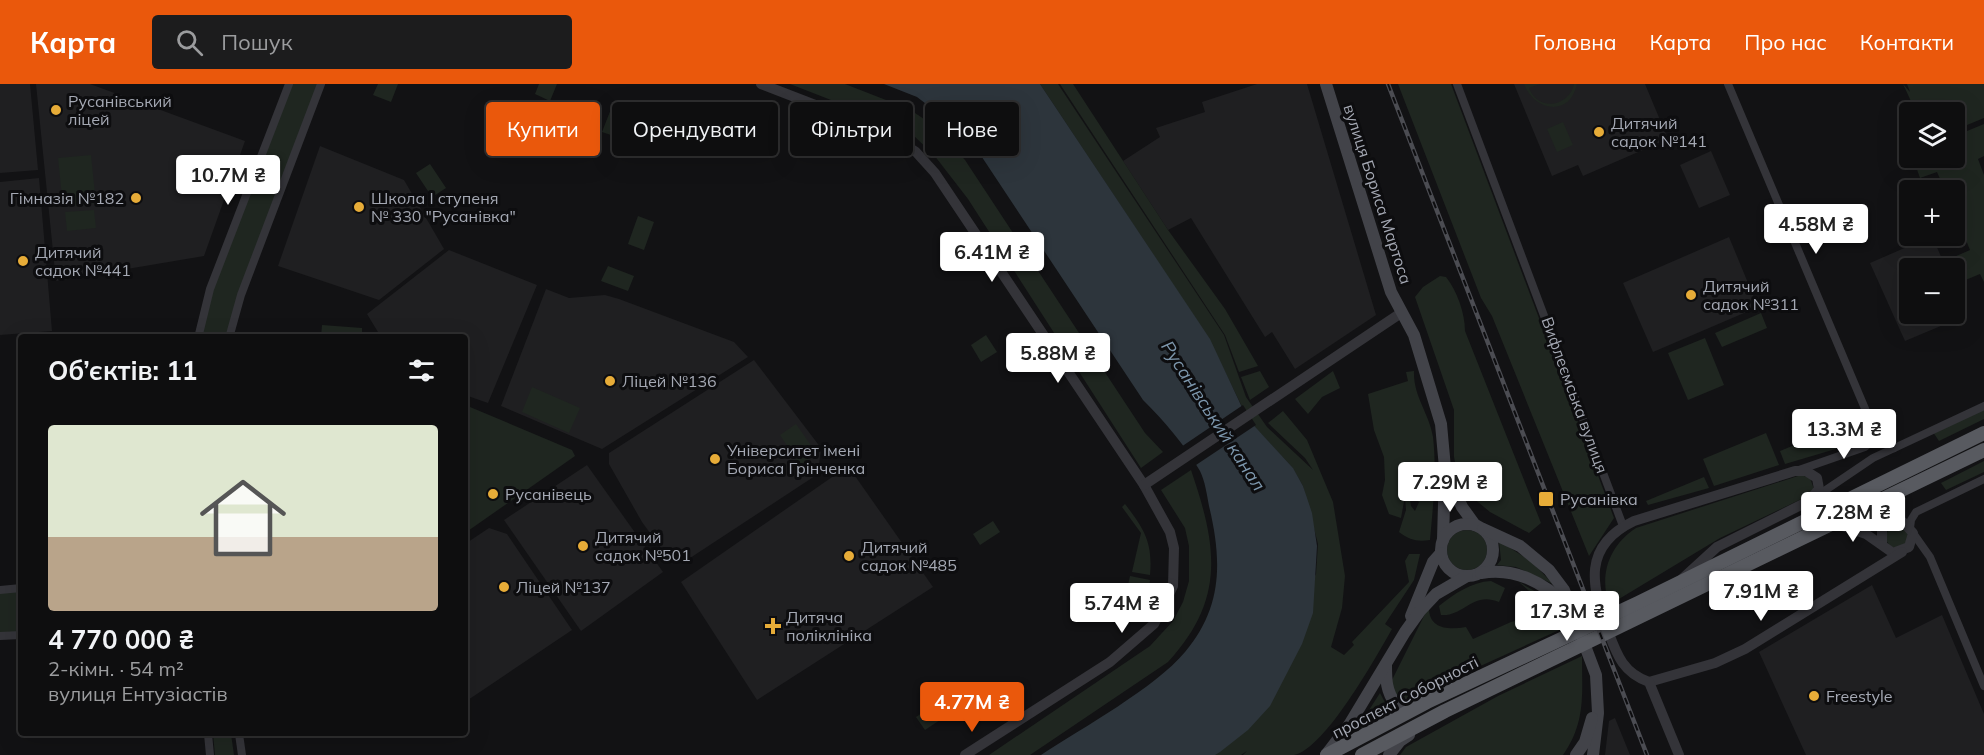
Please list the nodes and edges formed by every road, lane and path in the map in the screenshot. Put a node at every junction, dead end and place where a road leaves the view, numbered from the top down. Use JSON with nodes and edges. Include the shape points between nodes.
{"nodes":[{"id":1,"x":289,"y":84,"type":"edge"},
{"id":2,"x":321,"y":84,"type":"edge"},
{"id":3,"x":761,"y":84,"type":"edge"},
{"id":4,"x":1326,"y":84,"type":"edge"},
{"id":5,"x":1457,"y":84,"type":"edge"},
{"id":6,"x":1728,"y":84,"type":"edge"},
{"id":7,"x":1401,"y":313,"type":"junction"},
{"id":8,"x":199,"y":334,"type":"edge"},
{"id":9,"x":230,"y":334,"type":"edge"},
{"id":10,"x":1984,"y":406,"type":"edge"},
{"id":11,"x":1984,"y":434,"type":"edge"},
{"id":12,"x":1877,"y":437,"type":"junction"},
{"id":13,"x":1894,"y":448,"type":"junction"},
{"id":14,"x":1984,"y":450,"type":"edge"},
{"id":15,"x":1446,"y":468,"type":"junction"},
{"id":16,"x":1794,"y":471,"type":"junction"},
{"id":17,"x":1984,"y":479,"type":"edge"},
{"id":18,"x":1144,"y":485,"type":"junction"},
{"id":19,"x":1809,"y":501,"type":"junction"},
{"id":20,"x":1834,"y":523,"type":"junction"},
{"id":21,"x":1623,"y":526,"type":"junction"},
{"id":22,"x":1479,"y":527,"type":"junction"},
{"id":23,"x":1912,"y":530,"type":"junction"},
{"id":24,"x":1443,"y":540,"type":"junction"},
{"id":25,"x":1882,"y":544,"type":"junction"},
{"id":26,"x":1906,"y":550,"type":"junction"},
{"id":27,"x":1926,"y":550,"type":"junction"},
{"id":28,"x":1441,"y":553,"type":"junction"},
{"id":29,"x":1875,"y":568,"type":"junction"},
{"id":30,"x":1480,"y":573,"type":"junction"},
{"id":31,"x":1467,"y":576,"type":"junction"},
{"id":32,"x":1679,"y":582,"type":"junction"},
{"id":33,"x":18,"y":588,"type":"edge"},
{"id":34,"x":0,"y":590,"type":"edge"},
{"id":35,"x":1641,"y":608,"type":"junction"},
{"id":36,"x":1572,"y":611,"type":"junction"},
{"id":37,"x":1405,"y":632,"type":"junction"},
{"id":38,"x":18,"y":635,"type":"edge"},
{"id":39,"x":0,"y":636,"type":"edge"},
{"id":40,"x":1591,"y":662,"type":"junction"},
{"id":41,"x":1386,"y":664,"type":"junction"},
{"id":42,"x":1648,"y":682,"type":"junction"},
{"id":43,"x":1984,"y":686,"type":"edge"},
{"id":44,"x":1421,"y":705,"type":"junction"},
{"id":45,"x":1445,"y":711,"type":"junction"},
{"id":46,"x":208,"y":736,"type":"edge"},
{"id":47,"x":239,"y":736,"type":"edge"},
{"id":48,"x":210,"y":755,"type":"edge"},
{"id":49,"x":242,"y":755,"type":"edge"},
{"id":50,"x":965,"y":755,"type":"edge"},
{"id":51,"x":1326,"y":755,"type":"edge"},
{"id":52,"x":1362,"y":755,"type":"edge"},
{"id":53,"x":1389,"y":755,"type":"edge"},
{"id":54,"x":1576,"y":755,"type":"edge"},
{"id":55,"x":1593,"y":755,"type":"edge"},
{"id":56,"x":1679,"y":755,"type":"edge"}],
"edges":[{"from":1,"to":8,"type":"street","via":[[210,289]]},
{"from":2,"to":9,"type":"street","via":[[241,295]]},
{"from":3,"to":18,"type":"street","via":[[885,132],[916,152],[960,207]]},
{"from":4,"to":7,"type":"main road","name":"вулиця Бориса Мартоса"},
{"from":5,"to":21,"type":"street","name":"Вифлеємська вулиця"},
{"from":6,"to":12,"type":"street"},
{"from":7,"to":15,"type":"main road","name":"вулиця Бориса Мартоса","via":[[1414,335],[1436,406]]},
{"from":7,"to":18,"type":"street"},
{"from":10,"to":13,"type":"street"},
{"from":11,"to":32,"type":"highway","name":"проспект Соборності"},
{"from":12,"to":13,"type":"street"},
{"from":12,"to":16,"type":"street","via":[[1865,447]]},
{"from":13,"to":19,"type":"street","via":[[1860,465]]},
{"from":14,"to":20,"type":"highway","name":"проспект Соборності"},
{"from":15,"to":22,"type":"main road","name":"вулиця Бориса Мартоса","via":[[1462,507]]},
{"from":15,"to":24,"type":"main road","name":"вулиця Бориса Мартоса"},
{"from":16,"to":19,"type":"street","via":[[1812,474],[1819,483],[1816,495]]},
{"from":16,"to":21,"type":"street"},
{"from":17,"to":23,"type":"street","via":[[1916,512],[1911,520]]},
{"from":18,"to":50,"type":"street","via":[[1170,532],[1174,548],[1173,586],[1154,624],[1110,662]]},
{"from":19,"to":32,"type":"street","via":[[1717,547]]},
{"from":20,"to":25,"type":"street","via":[[1856,529]]},
{"from":20,"to":35,"type":"highway","name":"проспект Соборності"},
{"from":21,"to":42,"type":"street","via":[[1597,560],[1593,572],[1595,593],[1621,663]]},
{"from":22,"to":24,"type":"main road","via":[[1460,525]]},
{"from":22,"to":30,"type":"main road","via":[[1489,535],[1493,551]]},
{"from":22,"to":36,"type":"main road","via":[[1520,546],[1549,570],[1560,583]]},
{"from":23,"to":25,"type":"street","via":[[1899,520],[1889,522],[1881,533]]},
{"from":23,"to":26,"type":"street"},
{"from":23,"to":27,"type":"street"},
{"from":24,"to":28,"type":"main road"},
{"from":25,"to":26,"type":"street","via":[[1891,552]]},
{"from":25,"to":29,"type":"street","via":[[1882,558]]},
{"from":26,"to":27,"type":"street"},
{"from":26,"to":29,"type":"street"},
{"from":27,"to":43,"type":"street"},
{"from":28,"to":31,"type":"main road","via":[[1447,567]]},
{"from":28,"to":37,"type":"main road","via":[[1433,562]]},
{"from":29,"to":42,"type":"street","via":[[1745,649],[1715,663]]},
{"from":30,"to":31,"type":"main road"},
{"from":30,"to":36,"type":"main road","via":[[1501,571],[1537,582]]},
{"from":31,"to":37,"type":"main road","via":[[1431,599]]},
{"from":32,"to":35,"type":"highway","name":"проспект Соборності"},
{"from":33,"to":34,"type":"street"},
{"from":35,"to":44,"type":"highway","name":"проспект Соборності","via":[[1527,654]]},
{"from":35,"to":45,"type":"highway","name":"проспект Соборності"},
{"from":36,"to":40,"type":"main road"},
{"from":37,"to":41,"type":"main road"},
{"from":38,"to":39,"type":"street"},
{"from":40,"to":54,"type":"main road","via":[[1592,720]]},
{"from":40,"to":55,"type":"main road","via":[[1599,697]]},
{"from":41,"to":44,"type":"main road","via":[[1390,696],[1396,704]]},
{"from":41,"to":51,"type":"main road"},
{"from":42,"to":56,"type":"street"},
{"from":44,"to":51,"type":"highway","name":"проспект Соборності"},
{"from":45,"to":52,"type":"highway","name":"проспект Соборності"},
{"from":45,"to":53,"type":"main road","via":[[1400,741]]},
{"from":46,"to":48,"type":"street"},
{"from":47,"to":49,"type":"street"}]}
